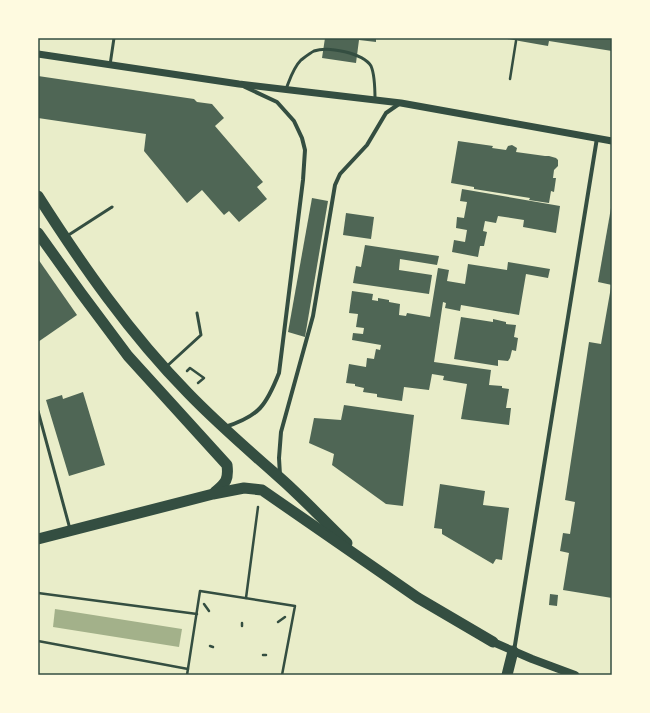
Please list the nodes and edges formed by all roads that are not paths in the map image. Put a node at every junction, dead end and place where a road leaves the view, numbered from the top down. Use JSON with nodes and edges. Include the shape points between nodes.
{"nodes":[{"id":1,"x":114,"y":38,"type":"edge"},
{"id":2,"x":38,"y":54,"type":"edge"},
{"id":3,"x":110,"y":65,"type":"junction"},
{"id":4,"x":239,"y":84,"type":"junction"},
{"id":5,"x":286,"y":90,"type":"junction"},
{"id":6,"x":375,"y":100,"type":"junction"},
{"id":7,"x":401,"y":103,"type":"junction"},
{"id":8,"x":597,"y":138,"type":"junction"},
{"id":9,"x":612,"y":141,"type":"edge"},
{"id":10,"x":38,"y":196,"type":"edge"},
{"id":11,"x":112,"y":207,"type":"dead end"},
{"id":12,"x":38,"y":233,"type":"edge"},
{"id":13,"x":65,"y":237,"type":"junction"},
{"id":14,"x":197,"y":313,"type":"dead end"},
{"id":15,"x":165,"y":368,"type":"junction"},
{"id":16,"x":38,"y":411,"type":"edge"},
{"id":17,"x":223,"y":428,"type":"junction"},
{"id":18,"x":280,"y":477,"type":"junction"},
{"id":19,"x":213,"y":494,"type":"junction"},
{"id":20,"x":70,"y":530,"type":"junction"},
{"id":21,"x":38,"y":539,"type":"edge"},
{"id":22,"x":371,"y":567,"type":"junction"},
{"id":23,"x":492,"y":642,"type":"joint"},
{"id":24,"x":514,"y":651,"type":"junction"},
{"id":25,"x":507,"y":675,"type":"edge"},
{"id":26,"x":575,"y":675,"type":"edge"}],
"edges":[{"from":1,"to":3,"type":"lane"},
{"from":2,"to":3,"type":"street"},
{"from":3,"to":4,"type":"street"},
{"from":4,"to":5,"type":"street"},
{"from":4,"to":17,"type":"street","via":[[277,102],[294,121],[305,150],[279,373],[267,398],[256,413]]},
{"from":5,"to":6,"type":"street"},
{"from":5,"to":6,"type":"lane","via":[[295,67],[302,59],[315,51],[329,50],[362,57],[370,66],[373,75]]},
{"from":6,"to":7,"type":"street"},
{"from":7,"to":8,"type":"street"},
{"from":7,"to":18,"type":"street","via":[[386,113],[367,145],[340,174],[335,185],[313,316],[281,432]]},
{"from":8,"to":9,"type":"street"},
{"from":8,"to":24,"type":"street"},
{"from":10,"to":13,"type":"highway"},
{"from":11,"to":13,"type":"lane"},
{"from":12,"to":19,"type":"highway","via":[[128,356],[227,465],[229,476]]},
{"from":13,"to":15,"type":"highway","via":[[102,291]]},
{"from":14,"to":15,"type":"lane","via":[[201,335]]},
{"from":15,"to":17,"type":"highway"},
{"from":16,"to":20,"type":"lane"},
{"from":17,"to":18,"type":"highway"},
{"from":18,"to":22,"type":"highway"},
{"from":19,"to":20,"type":"highway"},
{"from":19,"to":22,"type":"highway","via":[[244,488],[262,490]]},
{"from":20,"to":21,"type":"highway"},
{"from":22,"to":23,"type":"highway"},
{"from":23,"to":24,"type":"main road"},
{"from":24,"to":25,"type":"highway"},
{"from":24,"to":26,"type":"main road"}]}
